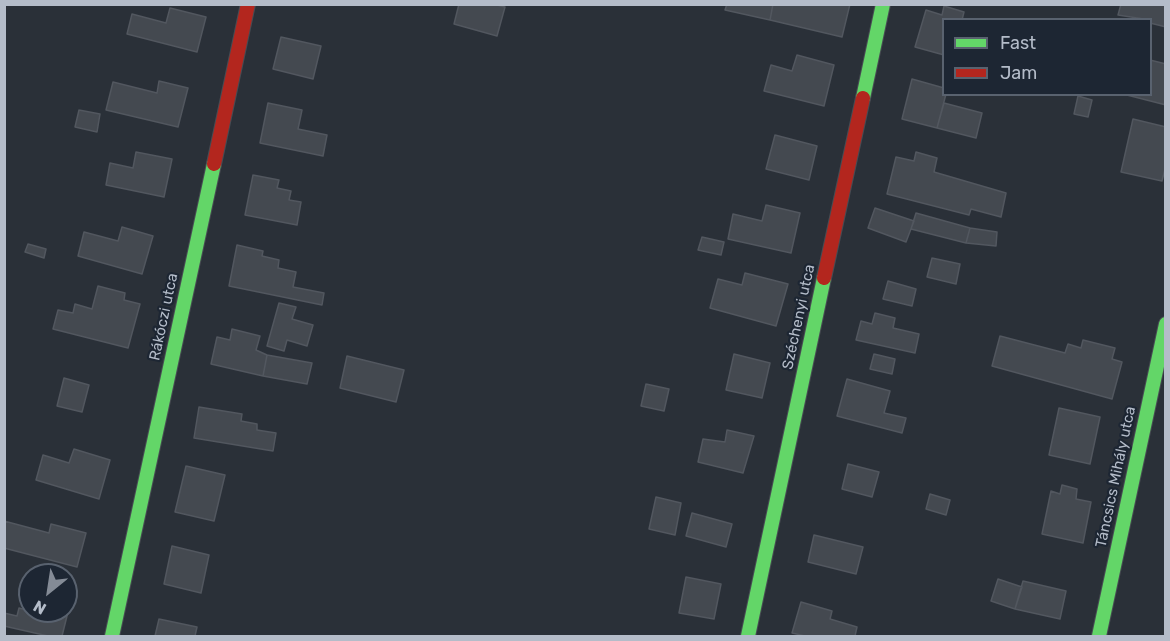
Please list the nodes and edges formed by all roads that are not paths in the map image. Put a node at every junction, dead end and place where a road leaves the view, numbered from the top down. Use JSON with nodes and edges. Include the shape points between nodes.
{"nodes":[{"id":1,"x":248,"y":4,"type":"edge"},
{"id":2,"x":883,"y":4,"type":"edge"},
{"id":3,"x":1166,"y":324,"type":"edge"},
{"id":4,"x":112,"y":636,"type":"edge"},
{"id":5,"x":748,"y":636,"type":"edge"},
{"id":6,"x":1099,"y":636,"type":"edge"}],
"edges":[{"from":1,"to":4,"type":"street","name":"Rákóczi utca"},
{"from":2,"to":5,"type":"street","name":"Széchenyi utca"},
{"from":3,"to":6,"type":"street","name":"Táncsics Mihály utca"}]}
